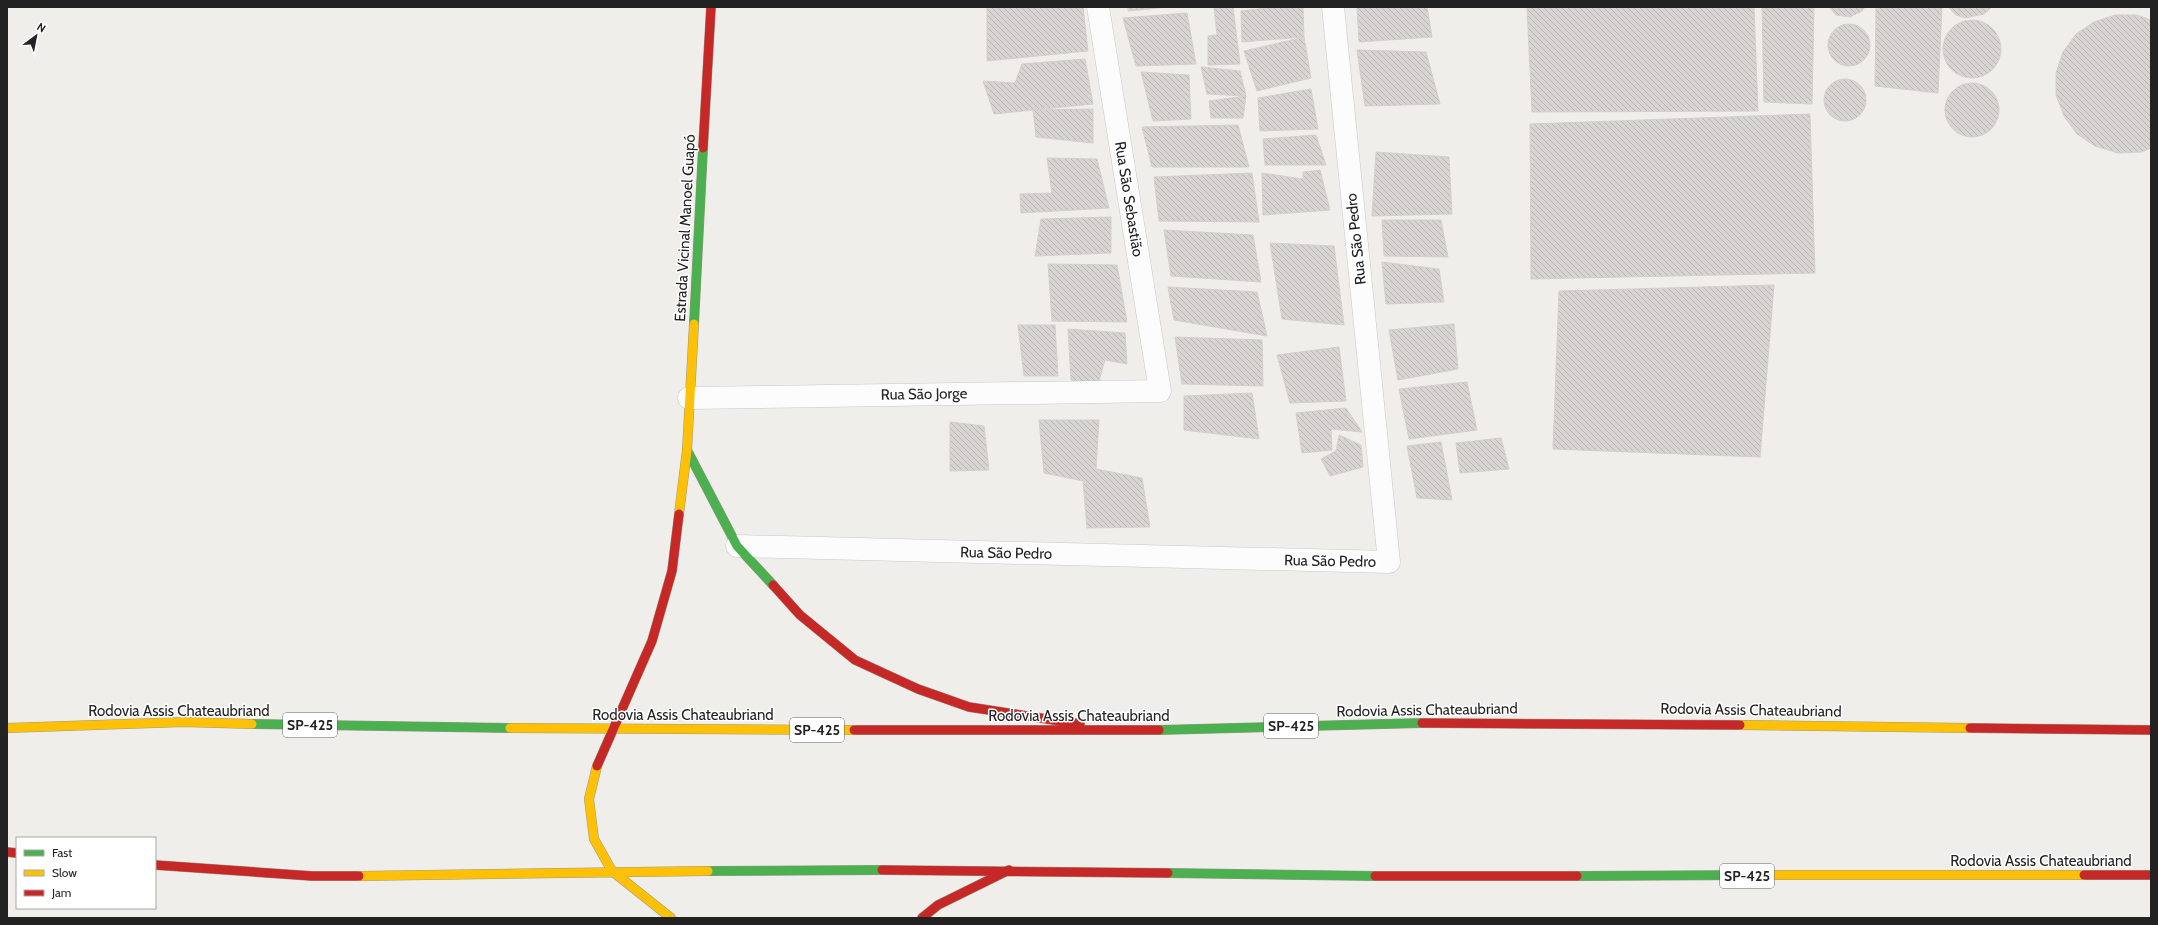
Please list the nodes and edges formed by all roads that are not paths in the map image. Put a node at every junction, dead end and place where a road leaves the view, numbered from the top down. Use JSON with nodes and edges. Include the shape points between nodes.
{"nodes":[{"id":1,"x":711,"y":7,"type":"edge"},
{"id":2,"x":1098,"y":7,"type":"edge"},
{"id":3,"x":1333,"y":7,"type":"edge"},
{"id":4,"x":1160,"y":391,"type":"joint"},
{"id":5,"x":689,"y":398,"type":"junction"},
{"id":6,"x":687,"y":450,"type":"junction"},
{"id":7,"x":737,"y":546,"type":"junction"},
{"id":8,"x":7,"y":728,"type":"edge"},
{"id":9,"x":612,"y":729,"type":"junction"},
{"id":10,"x":2151,"y":730,"type":"edge"},
{"id":11,"x":1120,"y":731,"type":"junction"},
{"id":12,"x":156,"y":865,"type":"edge"},
{"id":13,"x":1009,"y":870,"type":"junction"},
{"id":14,"x":612,"y":871,"type":"junction"},
{"id":15,"x":2151,"y":875,"type":"edge"},
{"id":16,"x":671,"y":918,"type":"edge"},
{"id":17,"x":922,"y":918,"type":"edge"}],
"edges":[{"from":1,"to":5,"type":"main road","name":"Estrada Vicinal Manoel Guapó"},
{"from":2,"to":4,"type":"street","name":"Rua São Sebastião"},
{"from":3,"to":7,"type":"street","name":"Rua São Pedro","via":[[1389,562]]},
{"from":4,"to":5,"type":"street","name":"Rua São Jorge"},
{"from":5,"to":6,"type":"main road","name":"Estrada Vicinal Manoel Guapó"},
{"from":6,"to":7,"type":"main road"},
{"from":6,"to":9,"type":"main road","name":"Estrada Vicinal Manoel Guapó","via":[[672,571],[652,641]]},
{"from":7,"to":11,"type":"main road","via":[[800,615],[855,660],[918,690],[969,707]]},
{"from":8,"to":9,"type":"main road","name":"Rodovia Assis Chateaubriand","number":"SP-425","via":[[184,722]]},
{"from":9,"to":11,"type":"main road","name":"Rodovia Assis Chateaubriand","number":"SP-425"},
{"from":9,"to":14,"type":"main road","name":"Estrada Vicinal Manoel Guapó","via":[[589,799],[594,839]]},
{"from":10,"to":11,"type":"main road","name":"Rodovia Assis Chateaubriand","number":"SP-425","via":[[1463,722]]},
{"from":12,"to":14,"type":"main road","name":"Rodovia Assis Chateaubriand","number":"SP-425","via":[[312,876],[498,875]]},
{"from":13,"to":14,"type":"main road","name":"Rodovia Assis Chateaubriand","number":"SP-425"},
{"from":13,"to":15,"type":"main road","name":"Rodovia Assis Chateaubriand","number":"SP-425","via":[[1343,876]]},
{"from":13,"to":17,"type":"main road","via":[[938,905]]},
{"from":14,"to":16,"type":"main road"}]}
